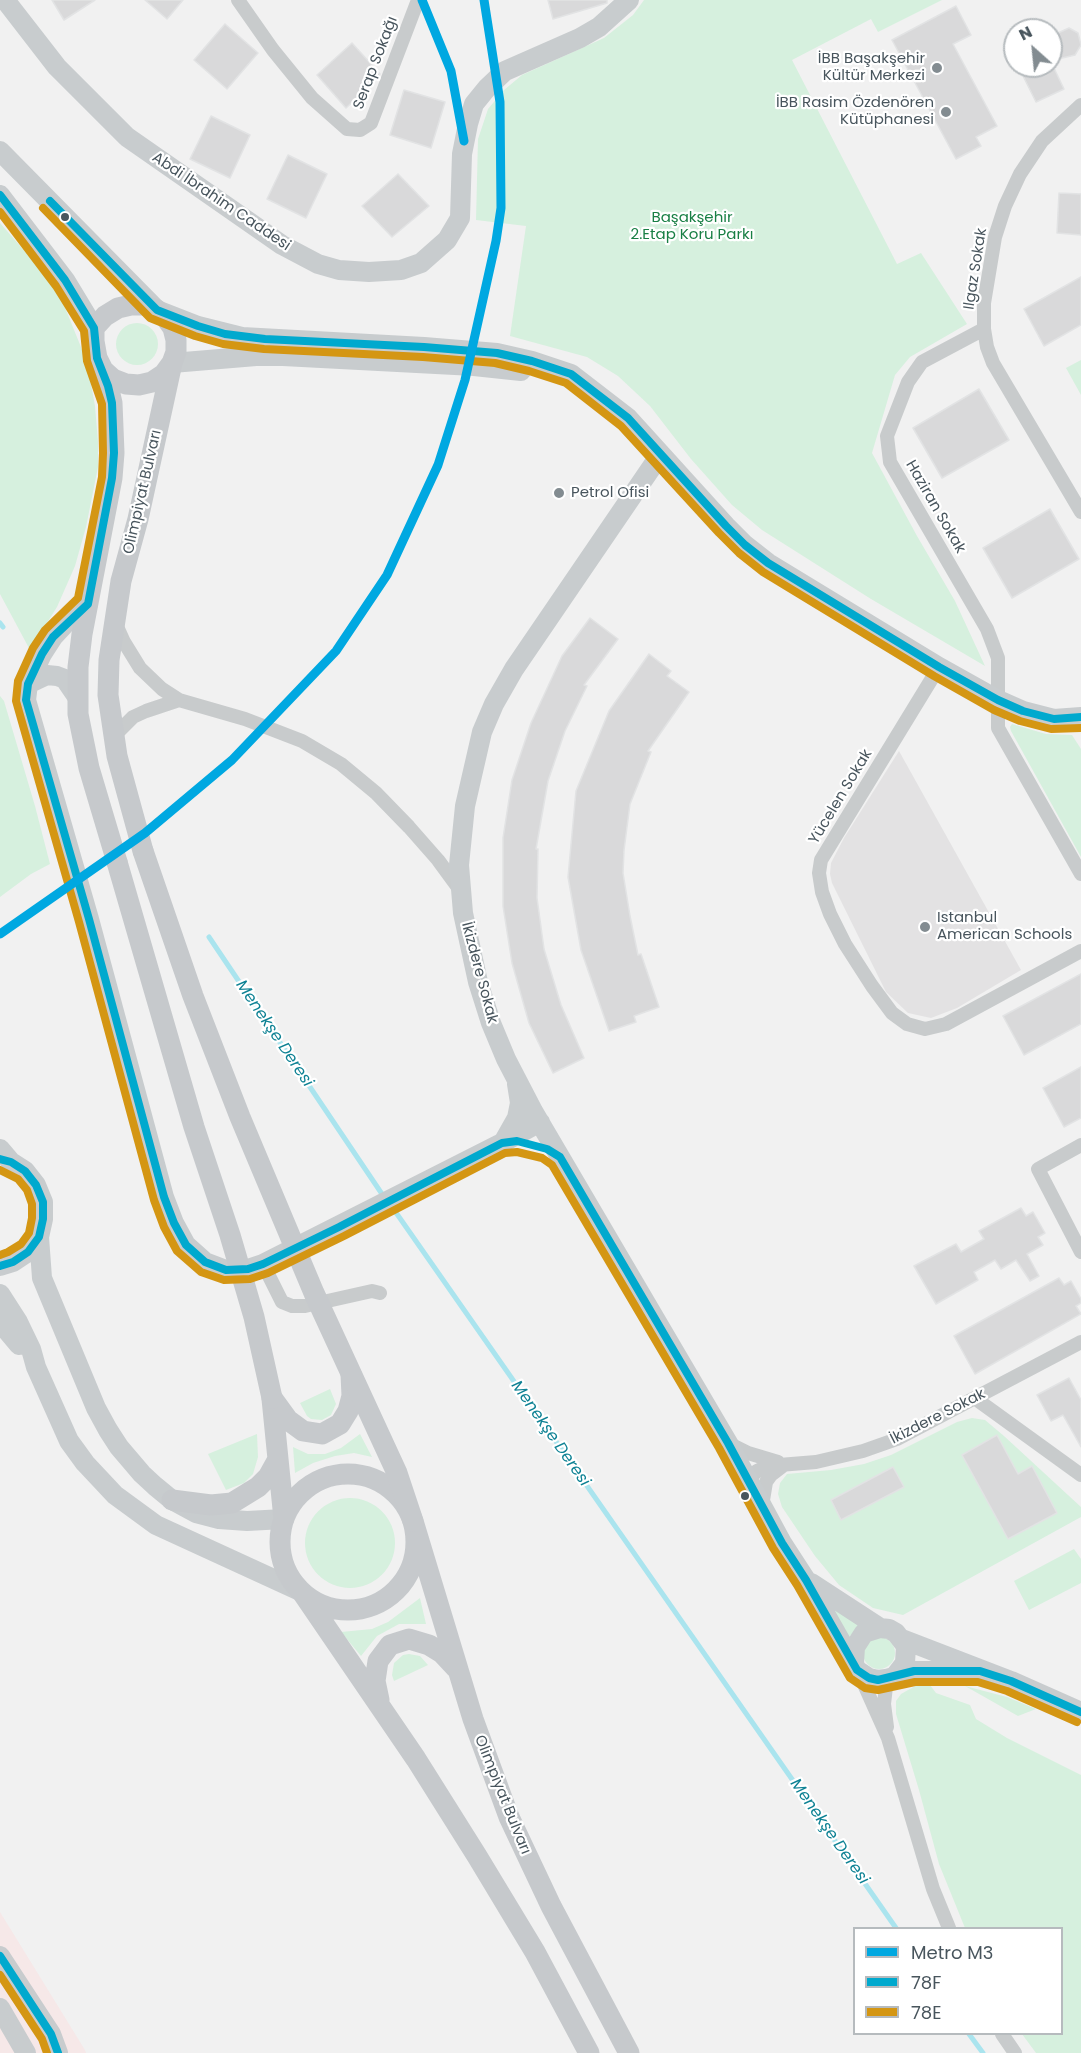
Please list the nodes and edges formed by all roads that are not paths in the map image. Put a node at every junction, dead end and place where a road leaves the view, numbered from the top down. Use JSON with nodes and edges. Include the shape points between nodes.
{"nodes":[{"id":1,"x":6,"y":0,"type":"edge"},
{"id":2,"x":237,"y":0,"type":"edge"},
{"id":3,"x":418,"y":0,"type":"edge"},
{"id":4,"x":629,"y":0,"type":"edge"},
{"id":5,"x":1081,"y":105,"type":"edge"},
{"id":6,"x":0,"y":151,"type":"edge"},
{"id":7,"x":0,"y":195,"type":"edge"},
{"id":8,"x":156,"y":310,"type":"junction"},
{"id":9,"x":94,"y":328,"type":"junction"},
{"id":10,"x":984,"y":328,"type":"junction"},
{"id":11,"x":97,"y":358,"type":"junction"},
{"id":12,"x":172,"y":363,"type":"junction"},
{"id":13,"x":596,"y":392,"type":"junction"},
{"id":14,"x":660,"y":455,"type":"junction"},
{"id":15,"x":1081,"y":512,"type":"edge"},
{"id":16,"x":88,"y":604,"type":"junction"},
{"id":17,"x":114,"y":620,"type":"junction"},
{"id":18,"x":939,"y":667,"type":"junction"},
{"id":19,"x":28,"y":684,"type":"junction"},
{"id":20,"x":78,"y":698,"type":"junction"},
{"id":21,"x":179,"y":700,"type":"junction"},
{"id":22,"x":998,"y":700,"type":"junction"},
{"id":23,"x":1081,"y":717,"type":"edge"},
{"id":24,"x":114,"y":736,"type":"junction"},
{"id":25,"x":1081,"y":874,"type":"edge"},
{"id":26,"x":460,"y":891,"type":"junction"},
{"id":27,"x":1081,"y":951,"type":"edge"},
{"id":28,"x":517,"y":1081,"type":"junction"},
{"id":29,"x":540,"y":1122,"type":"junction"},
{"id":30,"x":1081,"y":1145,"type":"edge"},
{"id":31,"x":495,"y":1147,"type":"junction"},
{"id":32,"x":4,"y":1157,"type":"edge"},
{"id":33,"x":560,"y":1157,"type":"junction"},
{"id":34,"x":39,"y":1236,"type":"junction"},
{"id":35,"x":1081,"y":1252,"type":"edge"},
{"id":36,"x":263,"y":1264,"type":"junction"},
{"id":37,"x":0,"y":1266,"type":"edge"},
{"id":38,"x":380,"y":1293,"type":"dead end"},
{"id":39,"x":0,"y":1294,"type":"edge"},
{"id":40,"x":0,"y":1322,"type":"edge"},
{"id":41,"x":1081,"y":1342,"type":"edge"},
{"id":42,"x":36,"y":1367,"type":"junction"},
{"id":43,"x":351,"y":1374,"type":"junction"},
{"id":44,"x":272,"y":1398,"type":"junction"},
{"id":45,"x":976,"y":1399,"type":"junction"},
{"id":46,"x":728,"y":1443,"type":"junction"},
{"id":47,"x":278,"y":1460,"type":"junction"},
{"id":48,"x":786,"y":1464,"type":"junction"},
{"id":49,"x":1081,"y":1475,"type":"edge"},
{"id":50,"x":748,"y":1480,"type":"junction"},
{"id":51,"x":172,"y":1500,"type":"junction"},
{"id":52,"x":762,"y":1506,"type":"junction"},
{"id":53,"x":284,"y":1519,"type":"junction"},
{"id":54,"x":413,"y":1521,"type":"junction"},
{"id":55,"x":806,"y":1580,"type":"junction"},
{"id":56,"x":302,"y":1592,"type":"junction"},
{"id":57,"x":880,"y":1628,"type":"junction"},
{"id":58,"x":902,"y":1639,"type":"junction"},
{"id":59,"x":856,"y":1666,"type":"junction"},
{"id":60,"x":456,"y":1669,"type":"junction"},
{"id":61,"x":980,"y":1671,"type":"junction"},
{"id":62,"x":895,"y":1676,"type":"junction"},
{"id":63,"x":381,"y":1707,"type":"junction"},
{"id":64,"x":1081,"y":1712,"type":"edge"},
{"id":65,"x":888,"y":1738,"type":"junction"},
{"id":66,"x":947,"y":1927,"type":"edge"},
{"id":67,"x":0,"y":1956,"type":"edge"},
{"id":68,"x":0,"y":2008,"type":"edge"},
{"id":69,"x":1003,"y":2035,"type":"edge"},
{"id":70,"x":584,"y":2045,"type":"edge"},
{"id":71,"x":26,"y":2053,"type":"edge"},
{"id":72,"x":58,"y":2053,"type":"edge"},
{"id":73,"x":629,"y":2053,"type":"edge"},
{"id":74,"x":1015,"y":2053,"type":"edge"}],
"edges":[{"from":1,"to":4,"type":"street","name":"Abdi İbrahim Caddesi","via":[[57,67],[127,137],[282,245],[318,264],[369,272],[400,270],[422,263],[447,240],[460,218],[462,154],[468,124],[474,104],[487,88],[505,71],[599,27]]},
{"from":2,"to":3,"type":"street","name":"Serap Sokağı","via":[[312,98],[347,129],[360,130],[371,123]]},
{"from":5,"to":10,"type":"street","name":"Ilgaz Sokak","via":[[1042,141],[1005,206],[989,269]]},
{"from":6,"to":8,"type":"street"},
{"from":7,"to":9,"type":"street","via":[[65,280]]},
{"from":8,"to":9,"type":"main road","via":[[131,304],[105,316]]},
{"from":8,"to":12,"type":"main road","via":[[173,328],[176,352]]},
{"from":8,"to":13,"type":"street","via":[[242,337],[497,353],[552,366]]},
{"from":9,"to":11,"type":"main road"},
{"from":10,"to":15,"type":"street","name":"Ilgaz Sokak","via":[[993,363]]},
{"from":10,"to":22,"type":"street","name":"Haziran Sokak","via":[[922,363],[908,382],[887,436],[890,462],[987,629],[998,658]]},
{"from":11,"to":12,"type":"main road","via":[[113,379],[139,385],[164,375]]},
{"from":11,"to":16,"type":"main road","name":"Olimpiyat Bulvarı","via":[[112,403],[114,453]]},
{"from":12,"to":13,"type":"street","via":[[283,356],[497,367],[554,378]]},
{"from":12,"to":17,"type":"main road","name":"Olimpiyat Bulvarı"},
{"from":13,"to":14,"type":"street","via":[[628,418]]},
{"from":14,"to":18,"type":"street","via":[[745,545],[768,563]]},
{"from":14,"to":26,"type":"street","name":"İkizdere Sokak","via":[[494,704],[482,732],[465,806]]},
{"from":16,"to":19,"type":"street","via":[[53,637]]},
{"from":16,"to":20,"type":"main road","name":"Olimpiyat Bulvarı","via":[[78,667]]},
{"from":17,"to":21,"type":"street","via":[[140,668]]},
{"from":17,"to":24,"type":"main road","name":"Olimpiyat Bulvarı","via":[[108,695]]},
{"from":18,"to":22,"type":"street"},
{"from":18,"to":27,"type":"street","name":"Yücelen Sokak","via":[[821,860],[822,892],[835,924],[892,1013],[906,1024],[924,1029],[946,1024]]},
{"from":19,"to":20,"type":"street","via":[[47,675],[57,676]]},
{"from":19,"to":36,"type":"street","via":[[26,699],[174,1223],[186,1245],[206,1262],[226,1270]]},
{"from":20,"to":44,"type":"main road","name":"Olimpiyat Bulvarı","bridge":true,"via":[[88,768],[254,1317]]},
{"from":21,"to":24,"type":"street","via":[[134,717]]},
{"from":21,"to":26,"type":"street","via":[[302,741],[341,764],[409,827]]},
{"from":22,"to":23,"type":"street","via":[[1054,719]]},
{"from":22,"to":25,"type":"street","name":"Haziran Sokak","via":[[998,728]]},
{"from":24,"to":43,"type":"main road","name":"Olimpiyat Bulvarı","bridge":true,"via":[[143,851],[193,996],[278,1209]]},
{"from":26,"to":28,"type":"street","name":"İkizdere Sokak","via":[[478,982]]},
{"from":28,"to":29,"type":"street","name":"İkizdere Sokak"},
{"from":28,"to":31,"type":"street","via":[[517,1118]]},
{"from":29,"to":31,"type":"street"},
{"from":29,"to":33,"type":"street","name":"İkizdere Sokak"},
{"from":30,"to":35,"type":"street","via":[[1038,1169]]},
{"from":31,"to":33,"type":"street","via":[[518,1141]]},
{"from":31,"to":36,"type":"street"},
{"from":32,"to":34,"type":"street","via":[[25,1171],[36,1185],[43,1202]]},
{"from":33,"to":46,"type":"street","name":"İkizdere Sokak"},
{"from":34,"to":37,"type":"street","via":[[28,1252]]},
{"from":34,"to":51,"type":"street","via":[[42,1278],[96,1408],[129,1460]]},
{"from":36,"to":38,"type":"street","via":[[282,1302],[292,1306],[372,1291]]},
{"from":39,"to":42,"type":"street","via":[[18,1322]]},
{"from":40,"to":42,"type":"street"},
{"from":41,"to":45,"type":"street","name":"İkizdere Sokak"},
{"from":42,"to":56,"type":"street","via":[[69,1441],[115,1495],[156,1524]]},
{"from":43,"to":44,"type":"main road","bridge":true,"via":[[348,1411],[340,1424],[322,1434],[303,1431],[288,1420]]},
{"from":43,"to":54,"type":"main road","name":"Olimpiyat Bulvarı","bridge":true,"via":[[397,1473]]},
{"from":44,"to":47,"type":"main road","name":"Olimpiyat Bulvarı"},
{"from":45,"to":48,"type":"street","name":"İkizdere Sokak","via":[[897,1439],[863,1451],[816,1462]]},
{"from":45,"to":49,"type":"street"},
{"from":46,"to":48,"type":"street"},
{"from":46,"to":50,"type":"street","name":"İkizdere Sokak"},
{"from":47,"to":51,"type":"main road","via":[[258,1488],[232,1503],[211,1505]]},
{"from":47,"to":53,"type":"main road","name":"Olimpiyat Bulvarı"},
{"from":48,"to":50,"type":"street","via":[[767,1466]]},
{"from":48,"to":52,"type":"street","via":[[766,1482]]},
{"from":50,"to":52,"type":"street","name":"İkizdere Sokak"},
{"from":51,"to":53,"type":"street","via":[[196,1513],[219,1519]]},
{"from":52,"to":55,"type":"street","name":"İkizdere Sokak"},
{"from":53,"to":54,"type":"main road","bridge":true,"via":[[294,1500],[310,1486],[329,1477],[350,1474],[389,1487],[404,1502]]},
{"from":53,"to":56,"type":"main road","via":[[280,1538],[282,1558]]},
{"from":54,"to":56,"type":"main road","via":[[417,1543],[413,1565],[402,1584],[385,1600],[364,1608],[342,1610],[320,1604]]},
{"from":54,"to":60,"type":"main road","name":"Olimpiyat Bulvarı"},
{"from":55,"to":57,"type":"street"},
{"from":55,"to":59,"type":"street","name":"İkizdere Sokak"},
{"from":56,"to":63,"type":"main road"},
{"from":57,"to":58,"type":"street"},
{"from":57,"to":59,"type":"street","via":[[864,1633],[859,1640],[855,1647]]},
{"from":58,"to":61,"type":"street"},
{"from":58,"to":62,"type":"street","via":[[906,1646],[905,1663]]},
{"from":59,"to":62,"type":"street","via":[[869,1678]]},
{"from":59,"to":65,"type":"street"},
{"from":60,"to":63,"type":"main road","via":[[429,1644],[409,1639],[390,1645],[378,1661],[375,1681]]},
{"from":60,"to":73,"type":"main road","name":"Olimpiyat Bulvarı","via":[[509,1816],[551,1906]]},
{"from":61,"to":62,"type":"street","via":[[914,1671]]},
{"from":61,"to":64,"type":"street"},
{"from":62,"to":65,"type":"street","via":[[886,1687],[884,1704]]},
{"from":63,"to":70,"type":"main road","via":[[535,1952]]},
{"from":65,"to":66,"type":"street"},
{"from":67,"to":72,"type":"street","via":[[51,2034]]},
{"from":68,"to":71,"type":"street"},
{"from":69,"to":74,"type":"street"}]}
